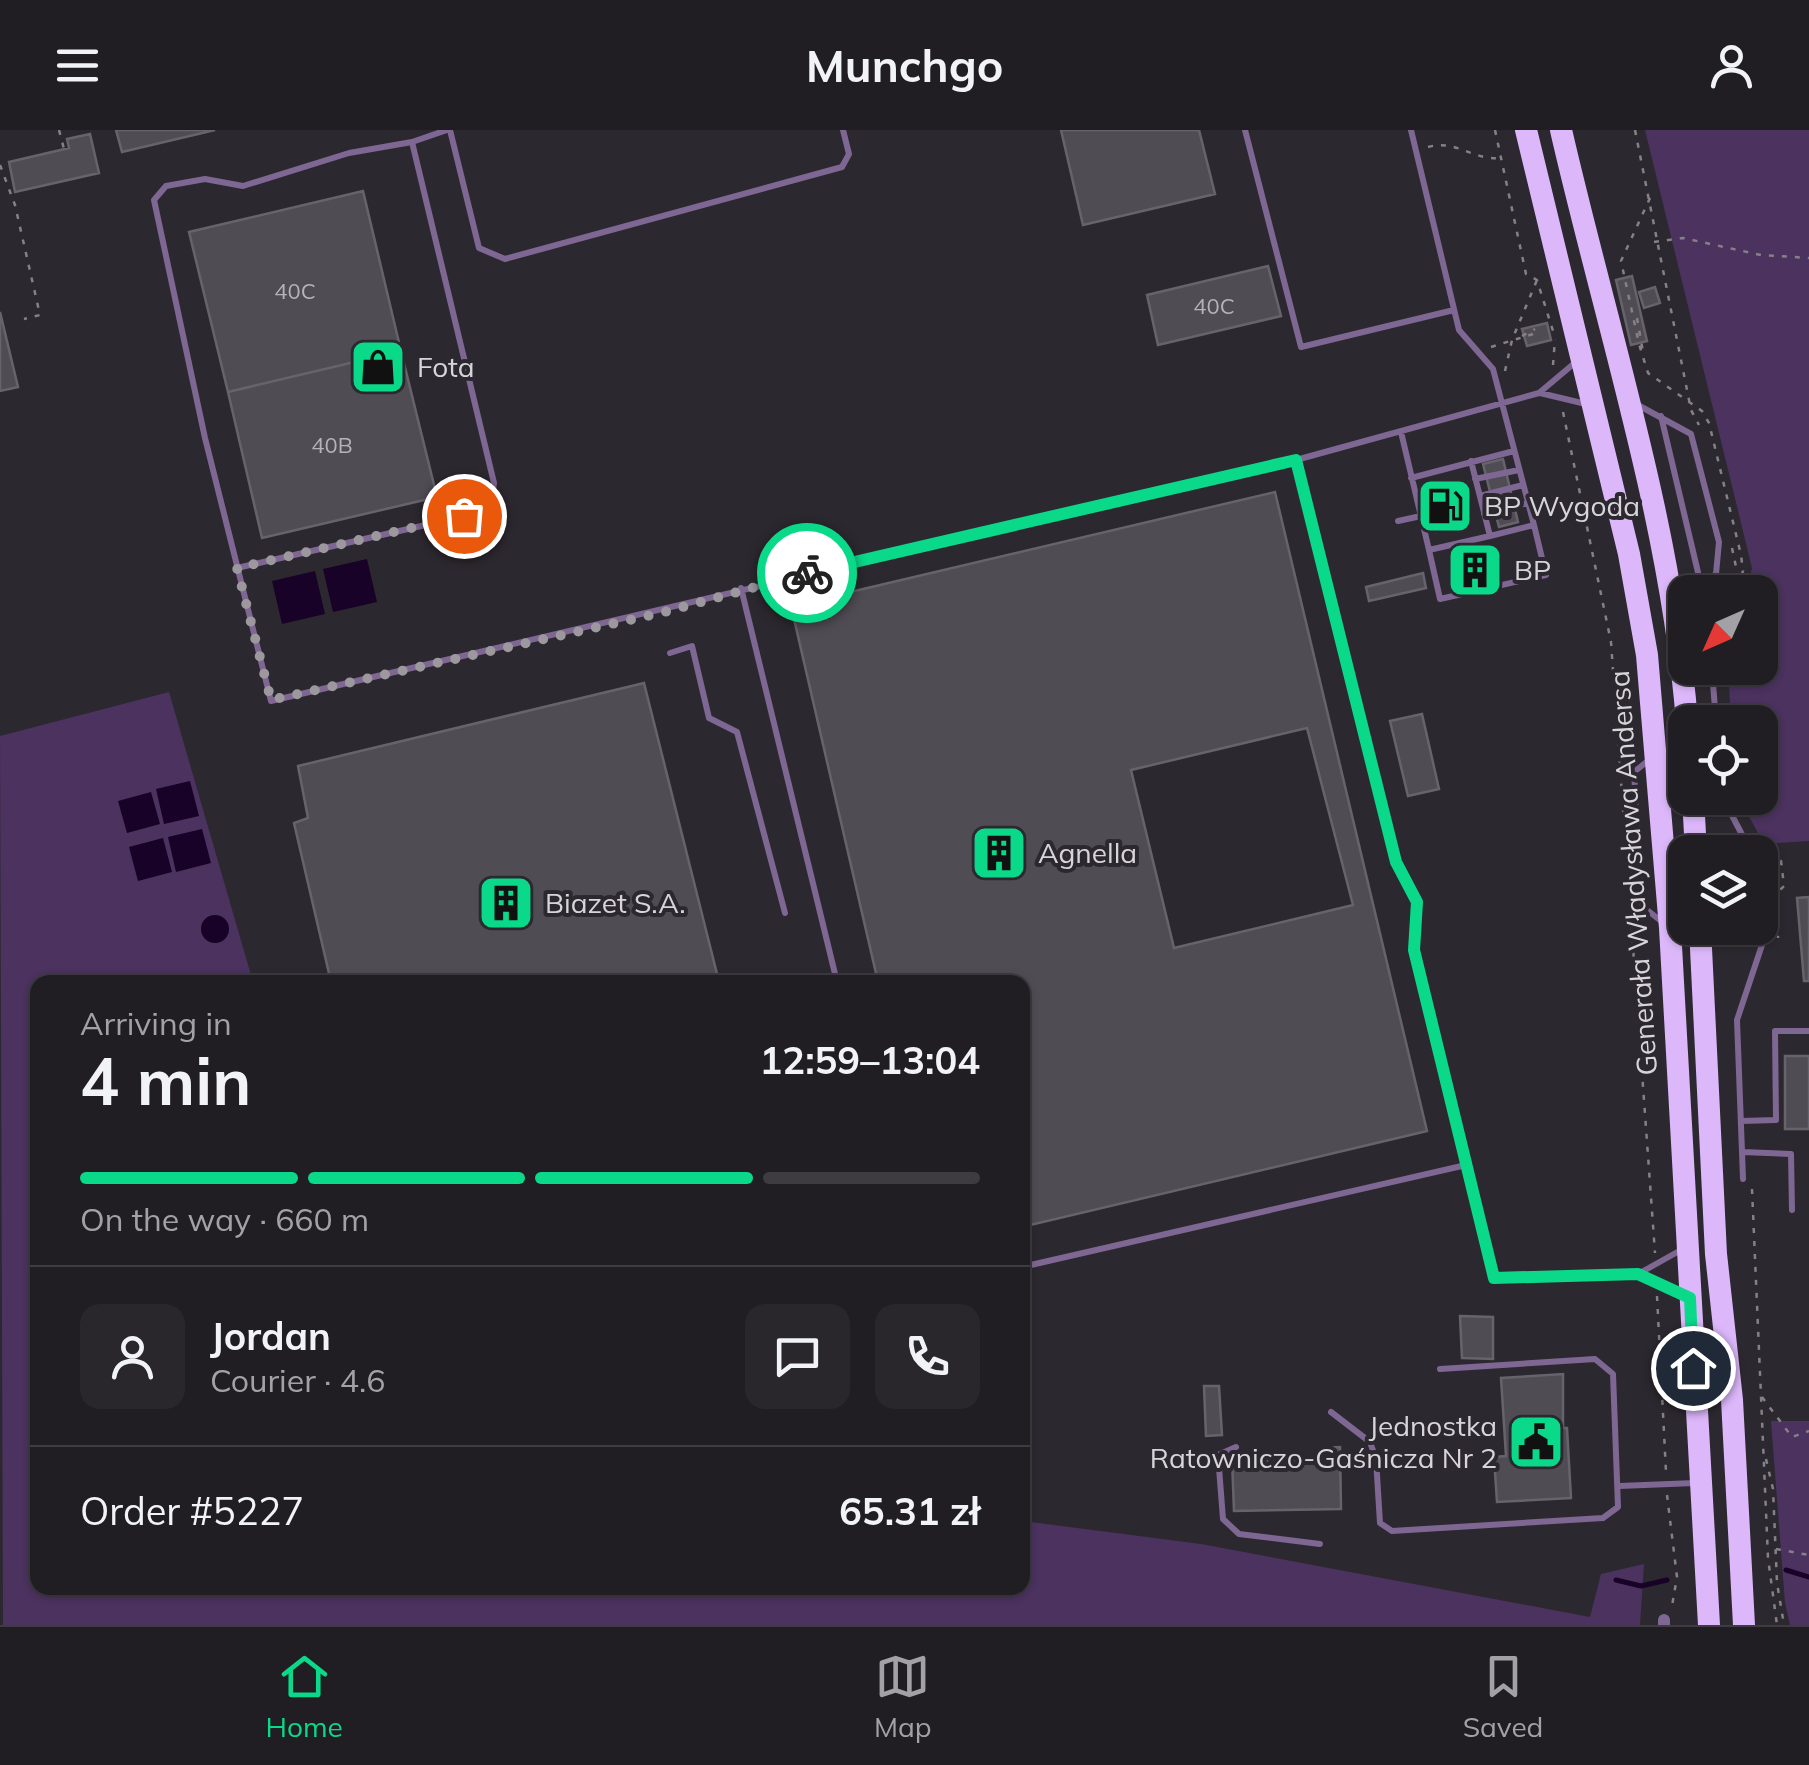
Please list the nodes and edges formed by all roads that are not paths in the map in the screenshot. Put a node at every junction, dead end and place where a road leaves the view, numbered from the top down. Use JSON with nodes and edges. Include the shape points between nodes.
{"nodes":[{"id":1,"x":448,"y":130,"type":"edge"},
{"id":2,"x":843,"y":130,"type":"edge"},
{"id":3,"x":1246,"y":130,"type":"edge"},
{"id":4,"x":1411,"y":130,"type":"edge"},
{"id":5,"x":1526,"y":130,"type":"edge"},
{"id":6,"x":1561,"y":130,"type":"edge"},
{"id":7,"x":412,"y":142,"type":"junction"},
{"id":8,"x":1454,"y":310,"type":"junction"},
{"id":9,"x":1582,"y":357,"type":"junction"},
{"id":10,"x":1538,"y":393,"type":"junction"},
{"id":11,"x":1628,"y":400,"type":"junction"},
{"id":12,"x":1504,"y":403,"type":"junction"},
{"id":13,"x":1593,"y":405,"type":"junction"},
{"id":14,"x":1661,"y":414,"type":"junction"},
{"id":15,"x":1401,"y":432,"type":"junction"},
{"id":16,"x":1514,"y":452,"type":"junction"},
{"id":17,"x":1296,"y":460,"type":"junction"},
{"id":18,"x":1471,"y":462,"type":"junction"},
{"id":19,"x":1519,"y":470,"type":"junction"},
{"id":20,"x":1412,"y":478,"type":"junction"},
{"id":21,"x":1476,"y":479,"type":"junction"},
{"id":22,"x":1523,"y":484,"type":"junction"},
{"id":23,"x":1480,"y":496,"type":"junction"},
{"id":24,"x":1528,"y":503,"type":"junction"},
{"id":25,"x":1484,"y":514,"type":"junction"},
{"id":26,"x":1421,"y":516,"type":"junction"},
{"id":27,"x":1398,"y":522,"type":"dead end"},
{"id":28,"x":1534,"y":525,"type":"junction"},
{"id":29,"x":1490,"y":536,"type":"junction"},
{"id":30,"x":1429,"y":550,"type":"junction"},
{"id":31,"x":237,"y":568,"type":"junction"},
{"id":32,"x":1677,"y":575,"type":"edge"},
{"id":33,"x":1699,"y":575,"type":"edge"},
{"id":34,"x":1715,"y":575,"type":"edge"},
{"id":35,"x":741,"y":588,"type":"junction"},
{"id":36,"x":670,"y":652,"type":"dead end"},
{"id":37,"x":785,"y":913,"type":"dead end"},
{"id":38,"x":1701,"y":945,"type":"edge"},
{"id":39,"x":1763,"y":945,"type":"edge"},
{"id":40,"x":835,"y":975,"type":"edge"},
{"id":41,"x":1809,"y":1032,"type":"edge"},
{"id":42,"x":1741,"y":1121,"type":"junction"},
{"id":43,"x":1742,"y":1152,"type":"junction"},
{"id":44,"x":1466,"y":1165,"type":"junction"},
{"id":45,"x":1743,"y":1178,"type":"dead end"},
{"id":46,"x":1792,"y":1210,"type":"dead end"},
{"id":47,"x":1687,"y":1246,"type":"junction"},
{"id":48,"x":1030,"y":1265,"type":"edge"},
{"id":49,"x":1638,"y":1274,"type":"junction"},
{"id":50,"x":1690,"y":1298,"type":"junction"},
{"id":51,"x":1440,"y":1369,"type":"dead end"},
{"id":52,"x":1331,"y":1412,"type":"dead end"},
{"id":53,"x":1236,"y":1447,"type":"dead end"},
{"id":54,"x":1736,"y":1482,"type":"junction"},
{"id":55,"x":1699,"y":1483,"type":"junction"},
{"id":56,"x":1619,"y":1486,"type":"junction"},
{"id":57,"x":1320,"y":1544,"type":"dead end"},
{"id":58,"x":1709,"y":1625,"type":"edge"},
{"id":59,"x":1744,"y":1625,"type":"edge"}],
"edges":[{"from":1,"to":2,"type":"lane","via":[[479,248],[505,259],[842,167],[849,154]]},
{"from":1,"to":7,"type":"lane"},
{"from":3,"to":8,"type":"lane","via":[[1301,347]]},
{"from":4,"to":8,"type":"lane"},
{"from":5,"to":9,"type":"highway","name":"Generała Władysława Andersa"},
{"from":6,"to":11,"type":"highway"},
{"from":7,"to":31,"type":"lane","via":[[494,483],[492,500],[464,516]]},
{"from":7,"to":31,"type":"lane","via":[[349,153],[243,186],[206,180],[166,186],[154,200]]},
{"from":8,"to":12,"type":"lane","via":[[1466,342],[1493,369]]},
{"from":9,"to":10,"type":"lane"},
{"from":9,"to":13,"type":"highway","name":"Generała Władysława Andersa"},
{"from":10,"to":12,"type":"lane"},
{"from":10,"to":13,"type":"lane"},
{"from":11,"to":14,"type":"lane"},
{"from":11,"to":32,"type":"highway"},
{"from":12,"to":15,"type":"lane"},
{"from":12,"to":16,"type":"lane"},
{"from":13,"to":47,"type":"highway","name":"Generała Władysława Andersa","via":[[1647,655]]},
{"from":14,"to":33,"type":"lane"},
{"from":14,"to":34,"type":"lane","via":[[1691,434],[1720,542]]},
{"from":15,"to":17,"type":"lane"},
{"from":15,"to":20,"type":"lane"},
{"from":16,"to":18,"type":"lane"},
{"from":16,"to":19,"type":"lane"},
{"from":17,"to":35,"type":"lane"},
{"from":17,"to":44,"type":"lane","via":[[1396,862],[1417,902],[1414,950]]},
{"from":18,"to":20,"type":"lane"},
{"from":18,"to":21,"type":"lane"},
{"from":19,"to":21,"type":"lane"},
{"from":19,"to":22,"type":"lane"},
{"from":20,"to":26,"type":"lane"},
{"from":21,"to":23,"type":"lane"},
{"from":22,"to":23,"type":"lane"},
{"from":22,"to":24,"type":"lane"},
{"from":23,"to":25,"type":"lane"},
{"from":24,"to":25,"type":"lane"},
{"from":24,"to":28,"type":"lane"},
{"from":25,"to":29,"type":"lane"},
{"from":26,"to":27,"type":"lane"},
{"from":26,"to":30,"type":"lane"},
{"from":28,"to":29,"type":"lane"},
{"from":28,"to":30,"type":"lane","via":[[1546,576],[1440,599]]},
{"from":29,"to":30,"type":"lane"},
{"from":31,"to":35,"type":"lane","via":[[271,700],[661,613]]},
{"from":35,"to":40,"type":"lane"},
{"from":36,"to":37,"type":"lane","via":[[692,646],[709,718],[736,732]]},
{"from":38,"to":54,"type":"highway","via":[[1716,1254]]},
{"from":39,"to":42,"type":"lane","via":[[1737,1020]]},
{"from":41,"to":42,"type":"lane","via":[[1776,1030],[1776,1120]]},
{"from":42,"to":43,"type":"lane"},
{"from":43,"to":45,"type":"lane"},
{"from":43,"to":46,"type":"lane","via":[[1791,1154]]},
{"from":44,"to":48,"type":"lane"},
{"from":44,"to":49,"type":"lane","via":[[1494,1278]]},
{"from":47,"to":49,"type":"lane"},
{"from":47,"to":50,"type":"highway","name":"Generała Władysława Andersa"},
{"from":49,"to":50,"type":"lane"},
{"from":50,"to":55,"type":"highway","name":"Generała Władysława Andersa"},
{"from":51,"to":56,"type":"lane","via":[[1595,1359],[1614,1374]]},
{"from":52,"to":56,"type":"lane","via":[[1370,1442],[1380,1523],[1392,1531],[1602,1518],[1618,1507]]},
{"from":53,"to":57,"type":"lane","via":[[1218,1455],[1223,1519],[1240,1534]]},
{"from":54,"to":55,"type":"lane"},
{"from":54,"to":59,"type":"highway"},
{"from":55,"to":56,"type":"lane"},
{"from":55,"to":58,"type":"highway","name":"Generała Władysława Andersa"}]}
